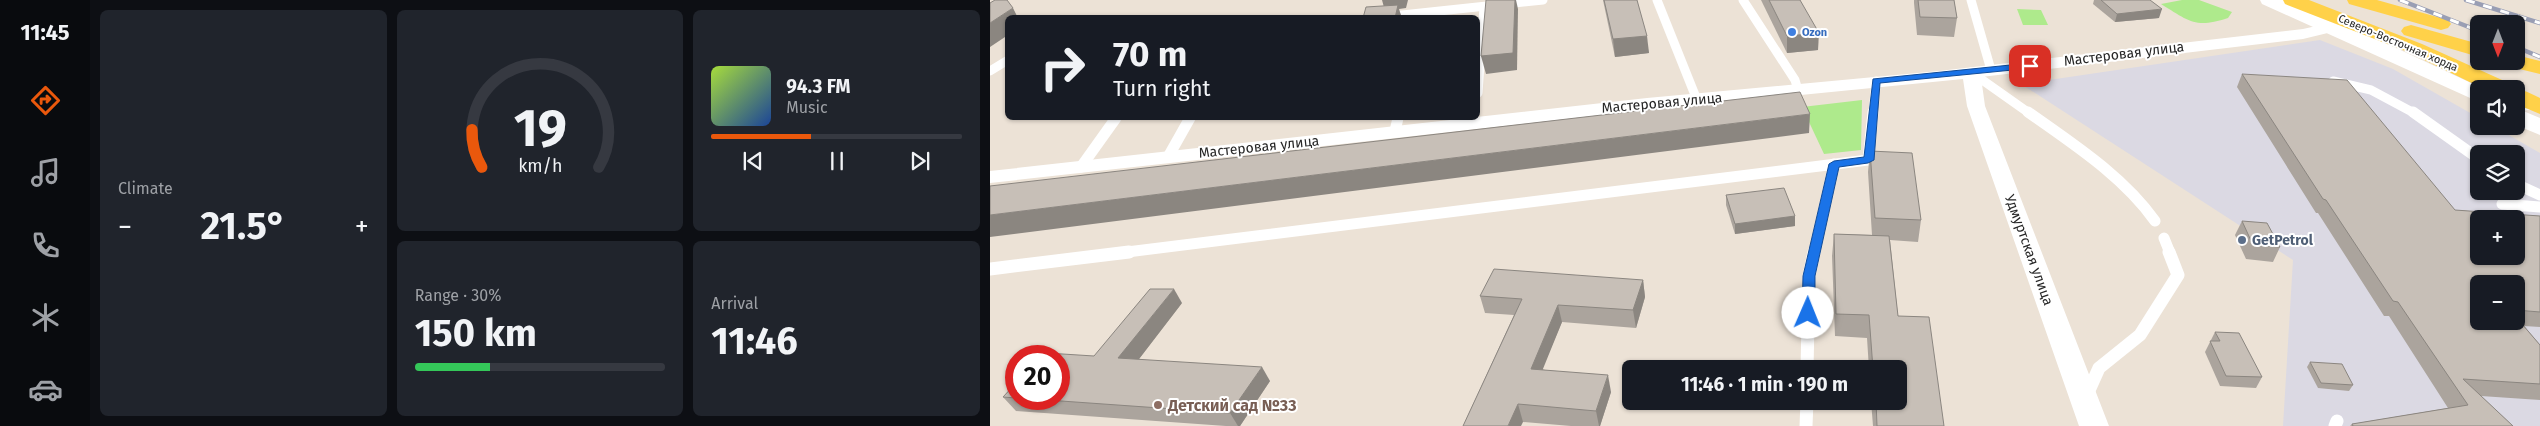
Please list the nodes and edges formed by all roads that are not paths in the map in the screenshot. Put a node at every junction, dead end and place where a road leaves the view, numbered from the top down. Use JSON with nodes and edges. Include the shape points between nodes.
{"nodes":[{"id":1,"x":1530,"y":0,"type":"edge"},
{"id":2,"x":1543,"y":0,"type":"edge"},
{"id":3,"x":1657,"y":0,"type":"edge"},
{"id":4,"x":1743,"y":0,"type":"edge"},
{"id":5,"x":1971,"y":0,"type":"edge"},
{"id":6,"x":2268,"y":0,"type":"edge"},
{"id":7,"x":2292,"y":0,"type":"edge"},
{"id":8,"x":2301,"y":0,"type":"edge"},
{"id":9,"x":2356,"y":0,"type":"edge"},
{"id":10,"x":1484,"y":7,"type":"junction"},
{"id":11,"x":1421,"y":15,"type":"edge"},
{"id":12,"x":2334,"y":27,"type":"junction"},
{"id":13,"x":2470,"y":32,"type":"edge"},
{"id":14,"x":2525,"y":47,"type":"edge"},
{"id":15,"x":2470,"y":48,"type":"edge"},
{"id":16,"x":2540,"y":51,"type":"edge"},
{"id":17,"x":1005,"y":62,"type":"edge"},
{"id":18,"x":1480,"y":64,"type":"edge"},
{"id":19,"x":2525,"y":64,"type":"edge"},
{"id":20,"x":2540,"y":68,"type":"edge"},
{"id":21,"x":990,"y":71,"type":"edge"},
{"id":22,"x":1981,"y":71,"type":"junction"},
{"id":23,"x":2318,"y":80,"type":"edge"},
{"id":24,"x":2483,"y":80,"type":"edge"},
{"id":25,"x":1876,"y":81,"type":"junction"},
{"id":26,"x":1798,"y":90,"type":"junction"},
{"id":27,"x":2470,"y":91,"type":"edge"},
{"id":28,"x":2525,"y":99,"type":"edge"},
{"id":29,"x":1697,"y":100,"type":"junction"},
{"id":30,"x":2540,"y":106,"type":"edge"},
{"id":31,"x":2525,"y":107,"type":"edge"},
{"id":32,"x":1115,"y":120,"type":"edge"},
{"id":33,"x":1189,"y":120,"type":"edge"},
{"id":34,"x":1475,"y":120,"type":"edge"},
{"id":35,"x":1480,"y":120,"type":"edge"},
{"id":36,"x":2525,"y":120,"type":"edge"},
{"id":37,"x":1397,"y":124,"type":"edge"},
{"id":38,"x":2540,"y":128,"type":"edge"},
{"id":39,"x":2470,"y":153,"type":"edge"},
{"id":40,"x":1168,"y":157,"type":"junction"},
{"id":41,"x":1834,"y":164,"type":"junction"},
{"id":42,"x":1082,"y":167,"type":"junction"},
{"id":43,"x":990,"y":177,"type":"edge"},
{"id":44,"x":2525,"y":188,"type":"edge"},
{"id":45,"x":2540,"y":195,"type":"edge"},
{"id":46,"x":2502,"y":204,"type":"dead end"},
{"id":47,"x":2540,"y":207,"type":"edge"},
{"id":48,"x":2155,"y":221,"type":"dead end"},
{"id":49,"x":2164,"y":238,"type":"dead end"},
{"id":50,"x":990,"y":268,"type":"edge"},
{"id":51,"x":1807,"y":360,"type":"edge"},
{"id":52,"x":2084,"y":401,"type":"junction"},
{"id":53,"x":1807,"y":410,"type":"edge"},
{"id":54,"x":1806,"y":426,"type":"edge"},
{"id":55,"x":2094,"y":426,"type":"edge"}],
"edges":[{"from":1,"to":2,"type":"lane"},
{"from":1,"to":10,"type":"lane"},
{"from":3,"to":29,"type":"lane"},
{"from":4,"to":26,"type":"lane","via":[[1795,80]]},
{"from":5,"to":22,"type":"lane"},
{"from":6,"to":12,"type":"street"},
{"from":7,"to":24,"type":"main road","name":"Северо-Восточная хорда","via":[[2414,48]]},
{"from":8,"to":15,"type":"main road","name":"Северо-Восточная хорда"},
{"from":9,"to":13,"type":"main road","name":"Северо-Восточная хорда"},
{"from":10,"to":11,"type":"lane"},
{"from":10,"to":18,"type":"lane"},
{"from":12,"to":22,"type":"street","name":"Мастеровая улица","via":[[2303,34]]},
{"from":12,"to":27,"type":"street"},
{"from":14,"to":16,"type":"main road"},
{"from":17,"to":21,"type":"lane"},
{"from":19,"to":20,"type":"main road"},
{"from":22,"to":25,"type":"street","name":"Мастеровая улица"},
{"from":22,"to":48,"type":"lane","via":[[2138,197]]},
{"from":22,"to":52,"type":"street","name":"Удмуртская улица","via":[[1976,106]]},
{"from":23,"to":39,"type":"lane","via":[[2346,81],[2381,92]]},
{"from":25,"to":26,"type":"street","name":"Мастеровая улица"},
{"from":25,"to":41,"type":"lane","via":[[1868,160]]},
{"from":26,"to":29,"type":"street","name":"Мастеровая улица"},
{"from":28,"to":30,"type":"main road"},
{"from":29,"to":35,"type":"street","name":"Мастеровая улица"},
{"from":30,"to":31,"type":"lane"},
{"from":32,"to":42,"type":"lane"},
{"from":33,"to":40,"type":"lane"},
{"from":34,"to":37,"type":"street","name":"Мастеровая улица"},
{"from":36,"to":38,"type":"street"},
{"from":37,"to":40,"type":"street","name":"Мастеровая улица"},
{"from":40,"to":42,"type":"street","name":"Мастеровая улица"},
{"from":41,"to":50,"type":"lane"},
{"from":41,"to":51,"type":"lane","via":[[1809,276]]},
{"from":42,"to":43,"type":"street","name":"Мастеровая улица"},
{"from":44,"to":45,"type":"lane"},
{"from":46,"to":47,"type":"lane"},
{"from":49,"to":52,"type":"lane","via":[[2178,275],[2140,335],[2099,368]]},
{"from":52,"to":55,"type":"street","name":"Удмуртская улица"},
{"from":53,"to":54,"type":"lane"}]}
